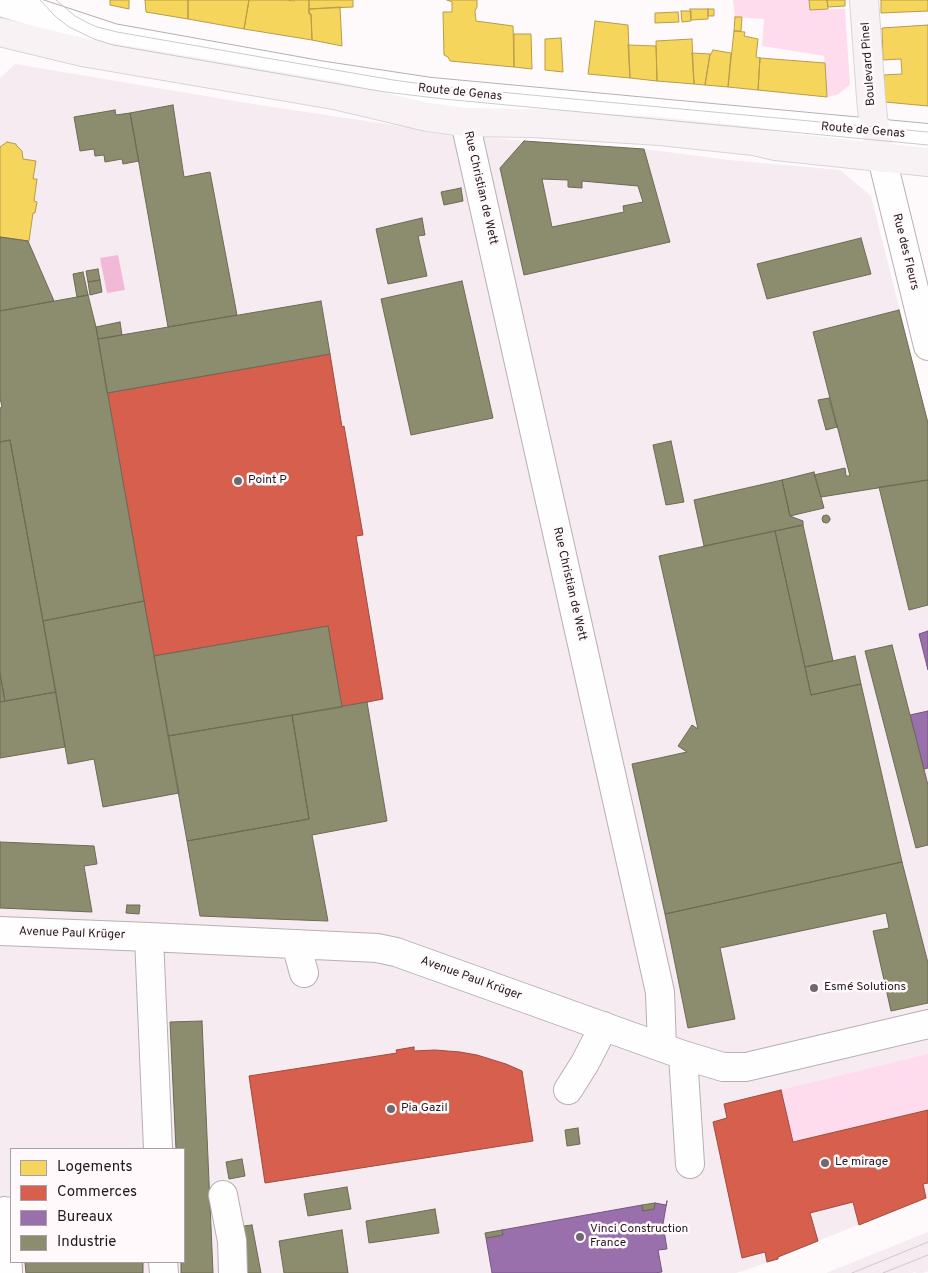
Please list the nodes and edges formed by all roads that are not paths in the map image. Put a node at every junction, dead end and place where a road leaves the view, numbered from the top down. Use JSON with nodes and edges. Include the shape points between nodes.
{"nodes":[{"id":1,"x":864,"y":0,"type":"edge"},
{"id":2,"x":0,"y":2,"type":"edge"},
{"id":3,"x":0,"y":32,"type":"edge"},
{"id":4,"x":465,"y":122,"type":"junction"},
{"id":5,"x":928,"y":138,"type":"edge"},
{"id":6,"x":879,"y":145,"type":"junction"},
{"id":7,"x":928,"y":162,"type":"edge"},
{"id":8,"x":928,"y":346,"type":"edge"},
{"id":9,"x":0,"y":931,"type":"edge"},
{"id":10,"x":149,"y":937,"type":"junction"},
{"id":11,"x":296,"y":944,"type":"junction"},
{"id":12,"x":304,"y":973,"type":"dead end"},
{"id":13,"x":928,"y":1024,"type":"edge"},
{"id":14,"x":604,"y":1026,"type":"junction"},
{"id":15,"x":672,"y":1051,"type":"junction"},
{"id":16,"x":568,"y":1090,"type":"dead end"},
{"id":17,"x":158,"y":1148,"type":"edge"},
{"id":18,"x":690,"y":1164,"type":"dead end"},
{"id":19,"x":223,"y":1195,"type":"dead end"},
{"id":20,"x":0,"y":1212,"type":"edge"},
{"id":21,"x":8,"y":1273,"type":"edge"},
{"id":22,"x":233,"y":1273,"type":"edge"}],
"edges":[{"from":1,"to":6,"type":"main road","name":"Boulevard Pinel","via":[[871,98]]},
{"from":2,"to":6,"type":"street","name":"Route de Genas","via":[[114,38],[309,73],[431,92]]},
{"from":3,"to":4,"type":"main road","name":"Route de Genas","via":[[82,52],[334,95],[426,117]]},
{"from":4,"to":6,"type":"main road","name":"Route de Genas","via":[[660,131],[776,146]]},
{"from":4,"to":15,"type":"street","name":"Rue Christian de Wett"},
{"from":5,"to":6,"type":"street","name":"Route de Genas"},
{"from":6,"to":7,"type":"main road","name":"Route de Genas"},
{"from":6,"to":8,"type":"street","name":"Rue des Fleurs"},
{"from":9,"to":10,"type":"street","name":"Avenue Paul Krüger"},
{"from":10,"to":11,"type":"street","name":"Avenue Paul Krüger"},
{"from":10,"to":17,"type":"street"},
{"from":11,"to":12,"type":"street"},
{"from":11,"to":14,"type":"street","name":"Avenue Paul Krüger","via":[[396,952]]},
{"from":13,"to":15,"type":"street","name":"Avenue Paul Krüger","via":[[746,1067],[723,1066]]},
{"from":14,"to":15,"type":"street","name":"Avenue Paul Krüger"},
{"from":14,"to":16,"type":"street"},
{"from":15,"to":18,"type":"street","name":"Rue Christian de Wett"},
{"from":19,"to":22,"type":"street","via":[[232,1241]]},
{"from":20,"to":21,"type":"street","via":[[5,1211]]}]}
